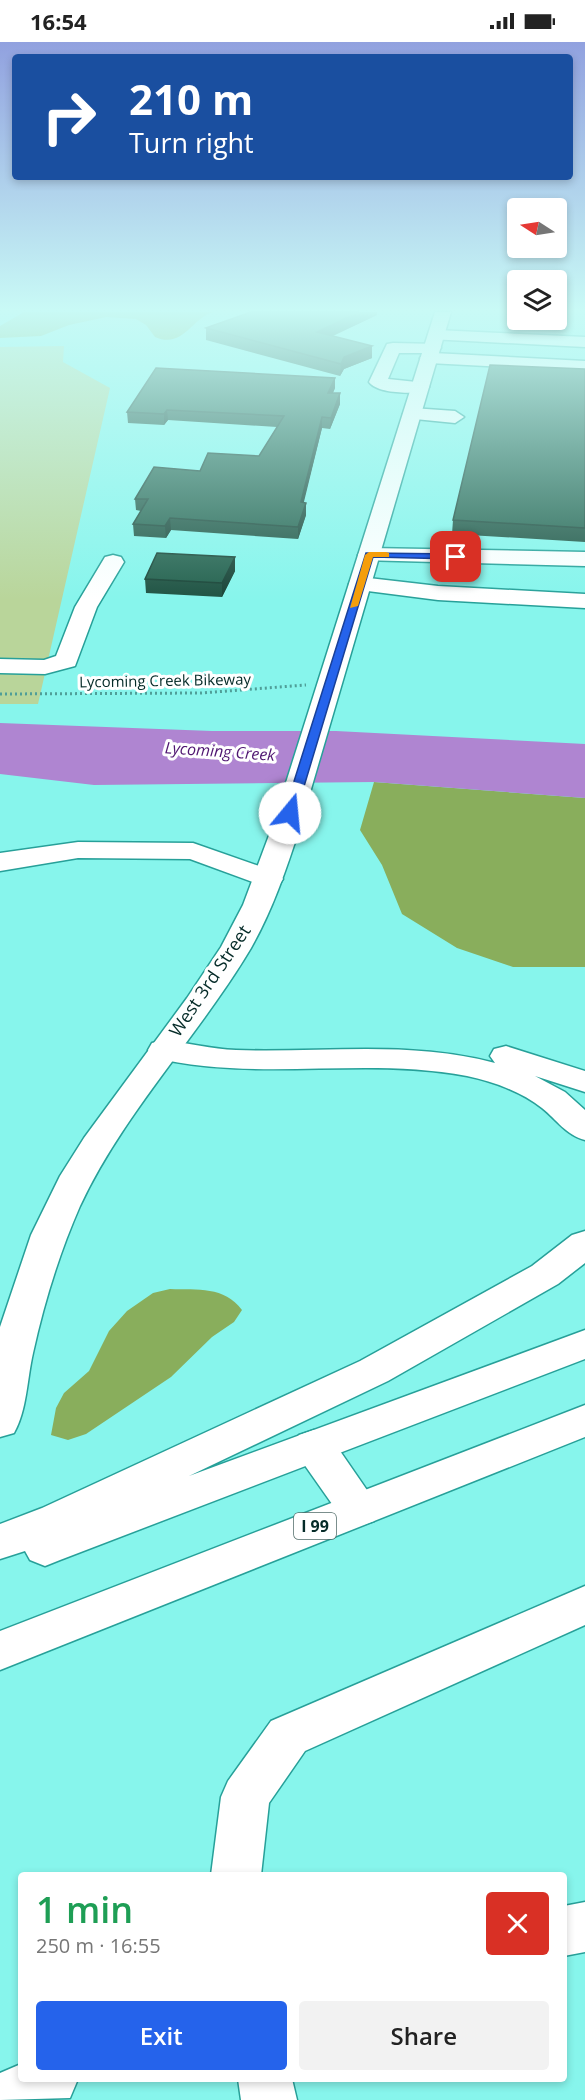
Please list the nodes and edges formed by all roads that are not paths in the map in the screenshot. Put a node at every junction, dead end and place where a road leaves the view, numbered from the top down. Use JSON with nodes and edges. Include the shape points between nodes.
{"nodes":[{"id":1,"x":414,"y":408,"type":"edge"},
{"id":2,"x":412,"y":414,"type":"junction"},
{"id":3,"x":454,"y":417,"type":"dead end"},
{"id":4,"x":369,"y":555,"type":"junction"},
{"id":5,"x":585,"y":559,"type":"edge"},
{"id":6,"x":113,"y":562,"type":"dead end"},
{"id":7,"x":360,"y":584,"type":"junction"},
{"id":8,"x":585,"y":601,"type":"edge"},
{"id":9,"x":0,"y":666,"type":"edge"},
{"id":10,"x":0,"y":862,"type":"edge"},
{"id":11,"x":268,"y":879,"type":"junction"},
{"id":12,"x":164,"y":1050,"type":"junction"},
{"id":13,"x":585,"y":1082,"type":"edge"},
{"id":14,"x":585,"y":1129,"type":"edge"},
{"id":15,"x":585,"y":1244,"type":"edge"},
{"id":16,"x":585,"y":1344,"type":"edge"},
{"id":17,"x":585,"y":1420,"type":"edge"},
{"id":18,"x":0,"y":1422,"type":"edge"},
{"id":19,"x":314,"y":1446,"type":"junction"},
{"id":20,"x":359,"y":1509,"type":"junction"},
{"id":21,"x":57,"y":1532,"type":"junction"},
{"id":22,"x":0,"y":1542,"type":"edge"},
{"id":23,"x":0,"y":1565,"type":"edge"},
{"id":24,"x":585,"y":1605,"type":"edge"},
{"id":25,"x":0,"y":1651,"type":"edge"},
{"id":26,"x":236,"y":1872,"type":"edge"},
{"id":27,"x":585,"y":1927,"type":"edge"},
{"id":28,"x":567,"y":1930,"type":"edge"},
{"id":29,"x":44,"y":2082,"type":"edge"},
{"id":30,"x":266,"y":2082,"type":"edge"},
{"id":31,"x":1,"y":2100,"type":"edge"},
{"id":32,"x":269,"y":2100,"type":"edge"}],
"edges":[{"from":1,"to":2,"type":"main road","name":"West 3rd Street"},
{"from":2,"to":3,"type":"main road"},
{"from":2,"to":4,"type":"main road","name":"West 3rd Street"},
{"from":4,"to":5,"type":"main road"},
{"from":4,"to":7,"type":"main road","name":"West 3rd Street"},
{"from":6,"to":9,"type":"main road","via":[[86,607],[66,661],[45,667]]},
{"from":7,"to":8,"type":"main road","via":[[438,593]]},
{"from":7,"to":11,"type":"main road","name":"West 3rd Street"},
{"from":10,"to":11,"type":"main road","via":[[78,850],[194,851]]},
{"from":11,"to":12,"type":"main road","name":"West 3rd Street","via":[[235,950]]},
{"from":12,"to":13,"type":"main road","via":[[235,1041],[442,1044],[492,1052]]},
{"from":12,"to":14,"type":"main road","via":[[234,1059],[411,1060],[465,1065],[503,1075],[538,1091]]},
{"from":12,"to":18,"type":"main road","name":"West 3rd Street","via":[[96,1145],[49,1233],[21,1313]]},
{"from":15,"to":21,"type":"main road","via":[[544,1275],[374,1371]]},
{"from":16,"to":19,"type":"main road"},
{"from":17,"to":20,"type":"main road","number":"I 99"},
{"from":19,"to":20,"type":"main road"},
{"from":19,"to":21,"type":"main road"},
{"from":20,"to":25,"type":"main road","number":"I 99"},
{"from":21,"to":22,"type":"main road"},
{"from":21,"to":23,"type":"main road"},
{"from":24,"to":26,"type":"main road","via":[[288,1736],[244,1797]]},
{"from":27,"to":28,"type":"main road"},
{"from":29,"to":31,"type":"main road"},
{"from":30,"to":32,"type":"main road"}]}
